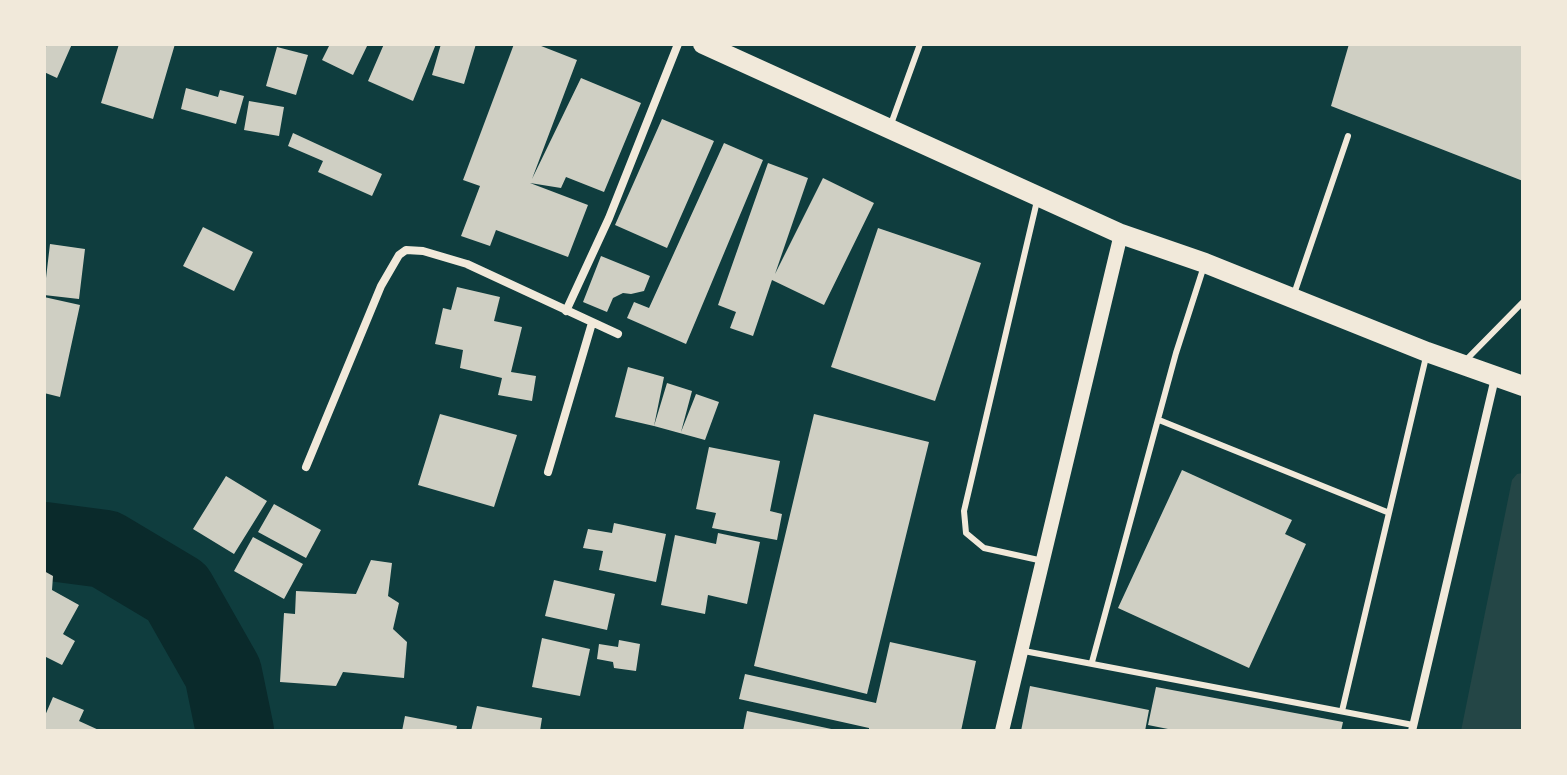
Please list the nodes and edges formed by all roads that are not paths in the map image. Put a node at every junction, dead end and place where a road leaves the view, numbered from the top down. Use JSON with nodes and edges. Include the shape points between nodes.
{"nodes":[{"id":1,"x":678,"y":44,"type":"edge"},
{"id":2,"x":703,"y":44,"type":"edge"},
{"id":3,"x":920,"y":44,"type":"edge"},
{"id":4,"x":890,"y":128,"type":"junction"},
{"id":5,"x":1348,"y":136,"type":"dead end"},
{"id":6,"x":1038,"y":196,"type":"junction"},
{"id":7,"x":1121,"y":234,"type":"junction"},
{"id":8,"x":1205,"y":263,"type":"junction"},
{"id":9,"x":1293,"y":298,"type":"junction"},
{"id":10,"x":1523,"y":302,"type":"edge"},
{"id":11,"x":566,"y":311,"type":"junction"},
{"id":12,"x":592,"y":323,"type":"junction"},
{"id":13,"x":618,"y":334,"type":"dead end"},
{"id":14,"x":1427,"y":352,"type":"junction"},
{"id":15,"x":1462,"y":364,"type":"junction"},
{"id":16,"x":1495,"y":377,"type":"junction"},
{"id":17,"x":1523,"y":386,"type":"edge"},
{"id":18,"x":1159,"y":420,"type":"junction"},
{"id":19,"x":306,"y":467,"type":"dead end"},
{"id":20,"x":548,"y":472,"type":"dead end"},
{"id":21,"x":1387,"y":512,"type":"junction"},
{"id":22,"x":1043,"y":561,"type":"junction"},
{"id":23,"x":1022,"y":651,"type":"junction"},
{"id":24,"x":1092,"y":662,"type":"junction"},
{"id":25,"x":1342,"y":711,"type":"junction"},
{"id":26,"x":1412,"y":728,"type":"edge"},
{"id":27,"x":1002,"y":731,"type":"edge"}],
"edges":[{"from":1,"to":11,"type":"street"},
{"from":2,"to":4,"type":"main road"},
{"from":3,"to":4,"type":"lane"},
{"from":4,"to":6,"type":"main road"},
{"from":5,"to":9,"type":"lane"},
{"from":6,"to":7,"type":"main road"},
{"from":6,"to":22,"type":"lane","via":[[964,511],[966,533],[984,548]]},
{"from":7,"to":8,"type":"main road"},
{"from":7,"to":22,"type":"street"},
{"from":8,"to":9,"type":"main road"},
{"from":8,"to":18,"type":"lane"},
{"from":9,"to":14,"type":"main road"},
{"from":10,"to":15,"type":"lane"},
{"from":11,"to":12,"type":"street"},
{"from":11,"to":19,"type":"street","via":[[467,264],[406,250],[381,286]]},
{"from":12,"to":13,"type":"street"},
{"from":12,"to":20,"type":"street"},
{"from":14,"to":15,"type":"main road"},
{"from":14,"to":21,"type":"lane"},
{"from":15,"to":16,"type":"main road"},
{"from":16,"to":17,"type":"main road"},
{"from":16,"to":26,"type":"street"},
{"from":18,"to":21,"type":"lane"},
{"from":18,"to":24,"type":"lane"},
{"from":21,"to":25,"type":"lane"},
{"from":22,"to":23,"type":"street"},
{"from":23,"to":24,"type":"lane"},
{"from":23,"to":27,"type":"street"},
{"from":24,"to":25,"type":"lane"},
{"from":25,"to":26,"type":"lane"}]}
